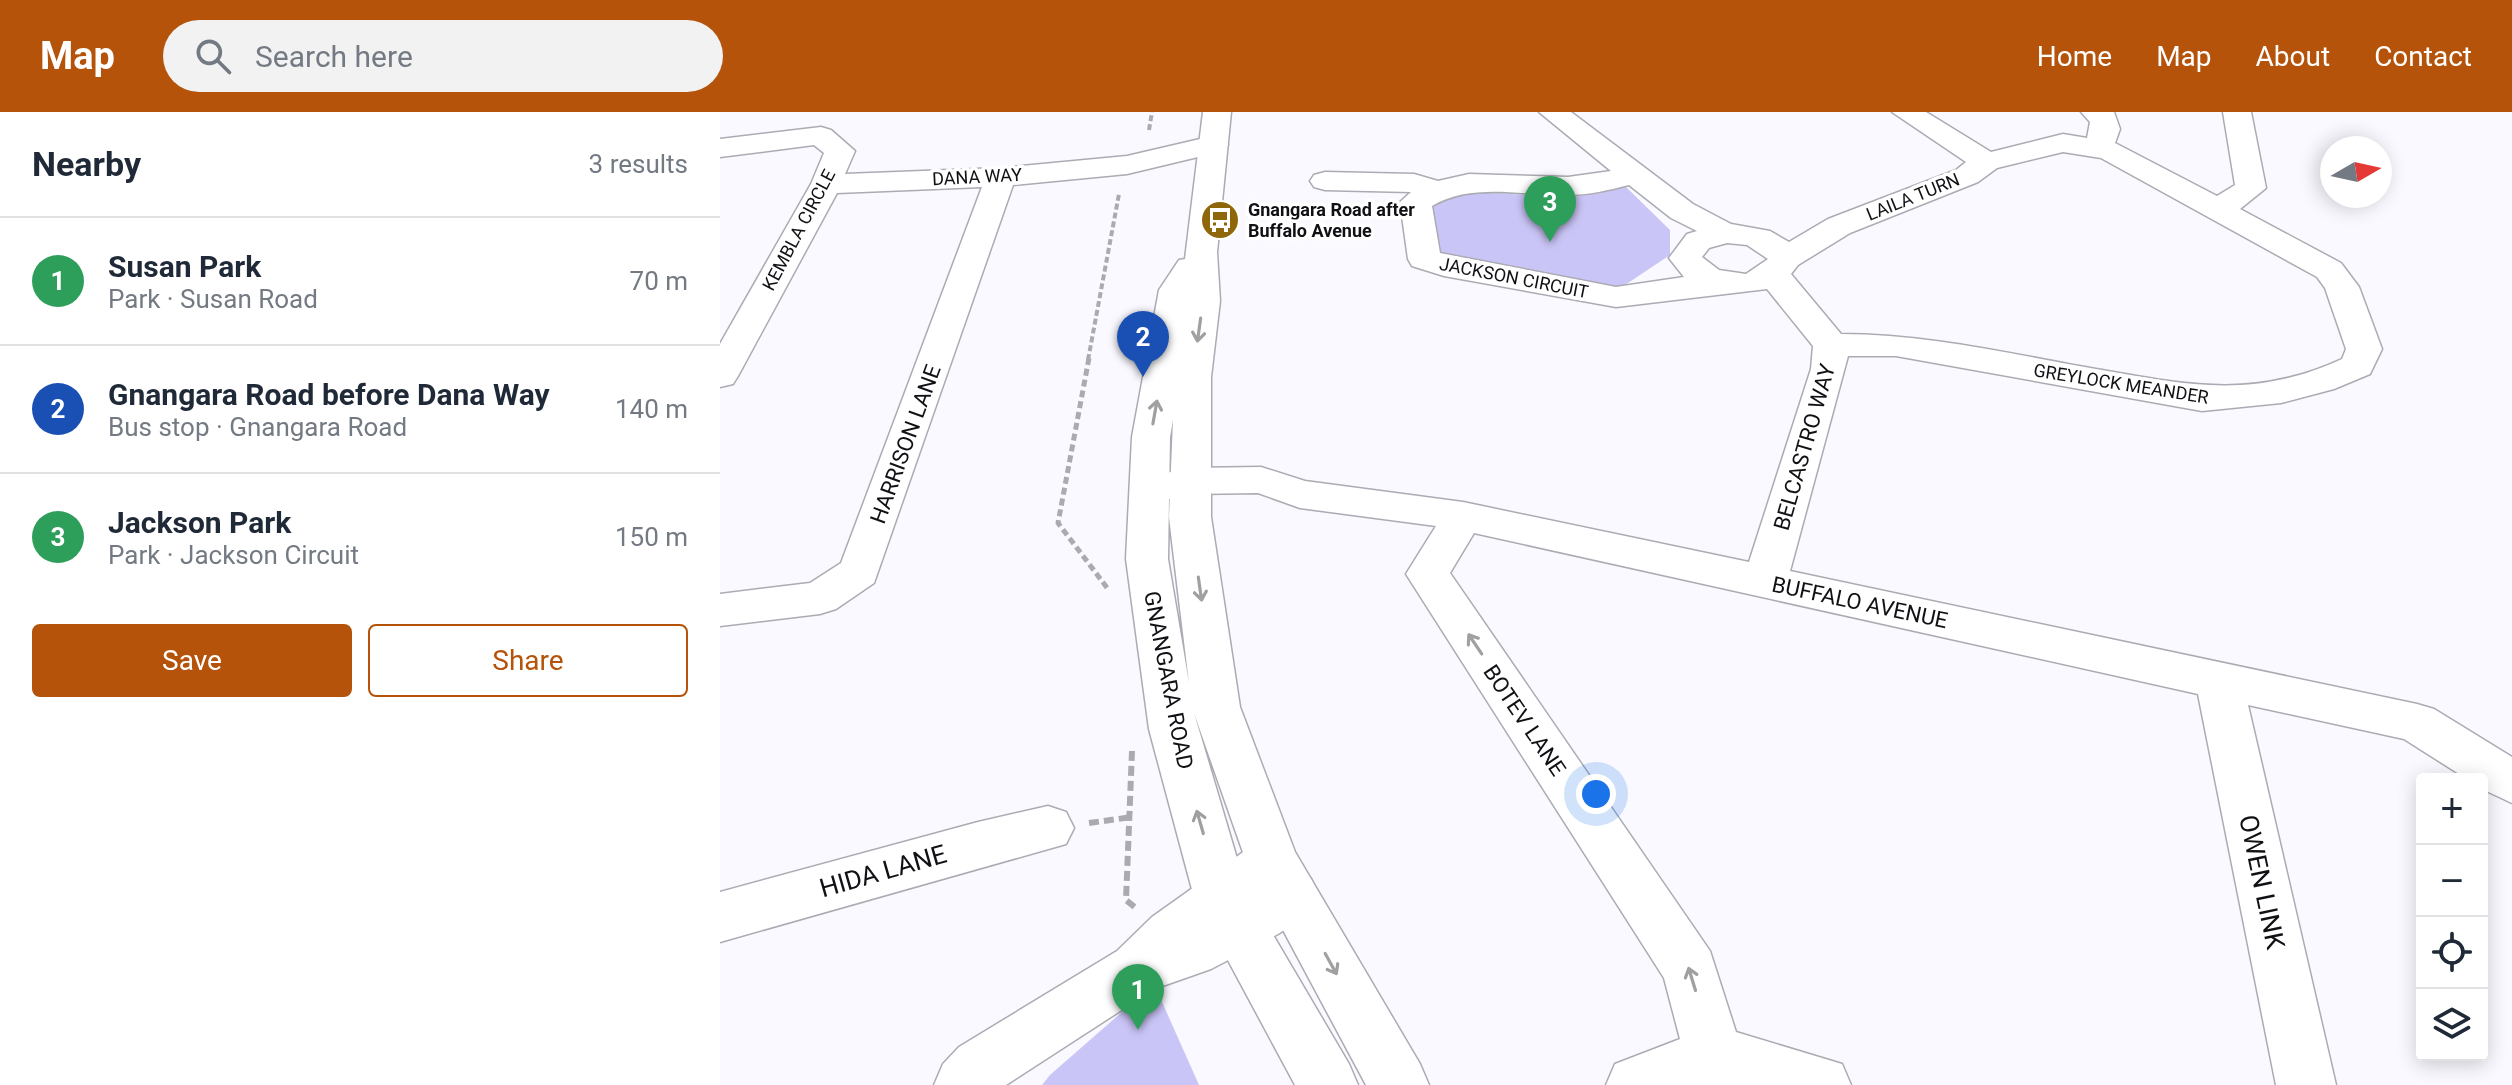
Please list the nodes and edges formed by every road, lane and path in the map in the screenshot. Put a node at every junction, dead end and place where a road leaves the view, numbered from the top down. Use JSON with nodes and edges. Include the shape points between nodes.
{"nodes":[{"id":1,"x":1152,"y":112,"type":"edge"},
{"id":2,"x":1217,"y":112,"type":"edge"},
{"id":3,"x":1553,"y":112,"type":"edge"},
{"id":4,"x":1906,"y":112,"type":"edge"},
{"id":5,"x":2095,"y":112,"type":"edge"},
{"id":6,"x":2237,"y":112,"type":"edge"},
{"id":7,"x":1213,"y":145,"type":"junction"},
{"id":8,"x":2098,"y":147,"type":"junction"},
{"id":9,"x":720,"y":148,"type":"edge"},
{"id":10,"x":1986,"y":162,"type":"junction"},
{"id":11,"x":1127,"y":165,"type":"junction"},
{"id":12,"x":1636,"y":175,"type":"junction"},
{"id":13,"x":1001,"y":177,"type":"junction"},
{"id":14,"x":1210,"y":180,"type":"junction"},
{"id":15,"x":1325,"y":181,"type":"dead end"},
{"id":16,"x":826,"y":184,"type":"junction"},
{"id":17,"x":1433,"y":189,"type":"junction"},
{"id":18,"x":2214,"y":208,"type":"junction"},
{"id":19,"x":1839,"y":226,"type":"junction"},
{"id":20,"x":1716,"y":242,"type":"junction"},
{"id":21,"x":1757,"y":275,"type":"junction"},
{"id":22,"x":1636,"y":292,"type":"junction"},
{"id":23,"x":1819,"y":332,"type":"junction"},
{"id":24,"x":720,"y":376,"type":"edge"},
{"id":25,"x":1169,"y":503,"type":"junction"},
{"id":26,"x":1463,"y":516,"type":"junction"},
{"id":27,"x":1765,"y":581,"type":"junction"},
{"id":28,"x":1113,"y":595,"type":"dead end"},
{"id":29,"x":720,"y":610,"type":"edge"},
{"id":30,"x":2219,"y":680,"type":"junction"},
{"id":31,"x":1132,"y":749,"type":"dead end"},
{"id":32,"x":2512,"y":782,"type":"edge"},
{"id":33,"x":1048,"y":828,"type":"dead end"},
{"id":34,"x":1282,"y":878,"type":"junction"},
{"id":35,"x":1230,"y":914,"type":"junction"},
{"id":36,"x":720,"y":917,"type":"edge"},
{"id":37,"x":1154,"y":952,"type":"junction"},
{"id":38,"x":1713,"y":1055,"type":"junction"},
{"id":39,"x":964,"y":1085,"type":"edge"},
{"id":40,"x":1328,"y":1085,"type":"edge"},
{"id":41,"x":1399,"y":1085,"type":"edge"},
{"id":42,"x":1636,"y":1085,"type":"edge"},
{"id":43,"x":1821,"y":1085,"type":"edge"},
{"id":44,"x":2306,"y":1085,"type":"edge"}],
"edges":[{"from":1,"to":11,"type":"path","via":[[1145,150]]},
{"from":2,"to":7,"type":"street","name":"GNANGARA ROAD"},
{"from":3,"to":12,"type":"street"},
{"from":4,"to":10,"type":"street","name":"LAILA TURN"},
{"from":5,"to":8,"type":"street","via":[[2104,118],[2106,129]]},
{"from":6,"to":18,"type":"street","via":[[2251,188]]},
{"from":7,"to":11,"type":"street","name":"DANA WAY"},
{"from":7,"to":14,"type":"street","name":"GNANGARA ROAD"},
{"from":8,"to":10,"type":"street","name":"GREYLOCK MEANDER","via":[[2063,143]]},
{"from":8,"to":18,"type":"street","name":"GREYLOCK MEANDER"},
{"from":9,"to":16,"type":"street","name":"KEMBLA CIRCLE","via":[[821,136],[840,151]]},
{"from":10,"to":19,"type":"street","name":"LAILA TURN","via":[[1967,176]]},
{"from":11,"to":13,"type":"street","name":"DANA WAY"},
{"from":11,"to":14,"type":"street","name":"DANA WAY"},
{"from":11,"to":28,"type":"path","via":[[1058,523]]},
{"from":12,"to":17,"type":"street","via":[[1571,186],[1465,184]]},
{"from":12,"to":20,"type":"street"},
{"from":13,"to":16,"type":"street","name":"DANA WAY"},
{"from":13,"to":29,"type":"street","name":"HARRISON LANE","via":[[859,572],[820,598]]},
{"from":14,"to":25,"type":"street","name":"GNANGARA ROAD","via":[[1201,252],[1203,301]]},
{"from":15,"to":17,"type":"street","via":[[1414,183]]},
{"from":16,"to":24,"type":"street","name":"KEMBLA CIRCLE"},
{"from":17,"to":22,"type":"street","name":"JACKSON CIRCUIT","via":[[1416,202],[1424,259],[1616,297]]},
{"from":18,"to":23,"type":"street","name":"GREYLOCK MEANDER","via":[[2329,270],[2342,287],[2364,349],[2357,366],[2334,378],[2239,400],[2202,399]]},
{"from":19,"to":20,"type":"street","name":"LAILA TURN"},
{"from":19,"to":21,"type":"street","name":"LAILA TURN"},
{"from":20,"to":21,"type":"street","via":[[1770,242]]},
{"from":20,"to":21,"type":"street","via":[[1697,273]]},
{"from":20,"to":22,"type":"street"},
{"from":21,"to":22,"type":"street","name":"JACKSON CIRCUIT"},
{"from":21,"to":23,"type":"street"},
{"from":23,"to":27,"type":"street","name":"BELCASTRO WAY","via":[[1829,369]]},
{"from":25,"to":26,"type":"street","name":"BUFFALO AVENUE","via":[[1300,494]]},
{"from":25,"to":34,"type":"street","name":"GNANGARA ROAD","one_way":true,"via":[[1216,707]]},
{"from":35,"to":25,"type":"street","name":"GNANGARA ROAD","one_way":true,"via":[[1173,729],[1147,559]]},
{"from":26,"to":27,"type":"street","name":"BUFFALO AVENUE"},
{"from":38,"to":26,"type":"street","name":"BOTEV LANE","one_way":true,"via":[[1690,969],[1428,574]]},
{"from":27,"to":30,"type":"street","name":"BUFFALO AVENUE"},
{"from":30,"to":32,"type":"street","name":"BUFFALO AVENUE","via":[[2417,723]]},
{"from":30,"to":44,"type":"street","name":"OWEN LINK"},
{"from":31,"to":37,"type":"path","via":[[1126,900]]},
{"from":33,"to":36,"type":"street","name":"HIDA LANE"},
{"from":34,"to":35,"type":"street"},
{"from":34,"to":41,"type":"street","name":"GNANGARA ROAD","one_way":true},
{"from":35,"to":37,"type":"street","via":[[1188,954]]},
{"from":35,"to":40,"type":"street","name":"GNANGARA ROAD"},
{"from":37,"to":39,"type":"street","via":[[980,1068]]},
{"from":38,"to":42,"type":"street"},
{"from":38,"to":43,"type":"street"}]}
